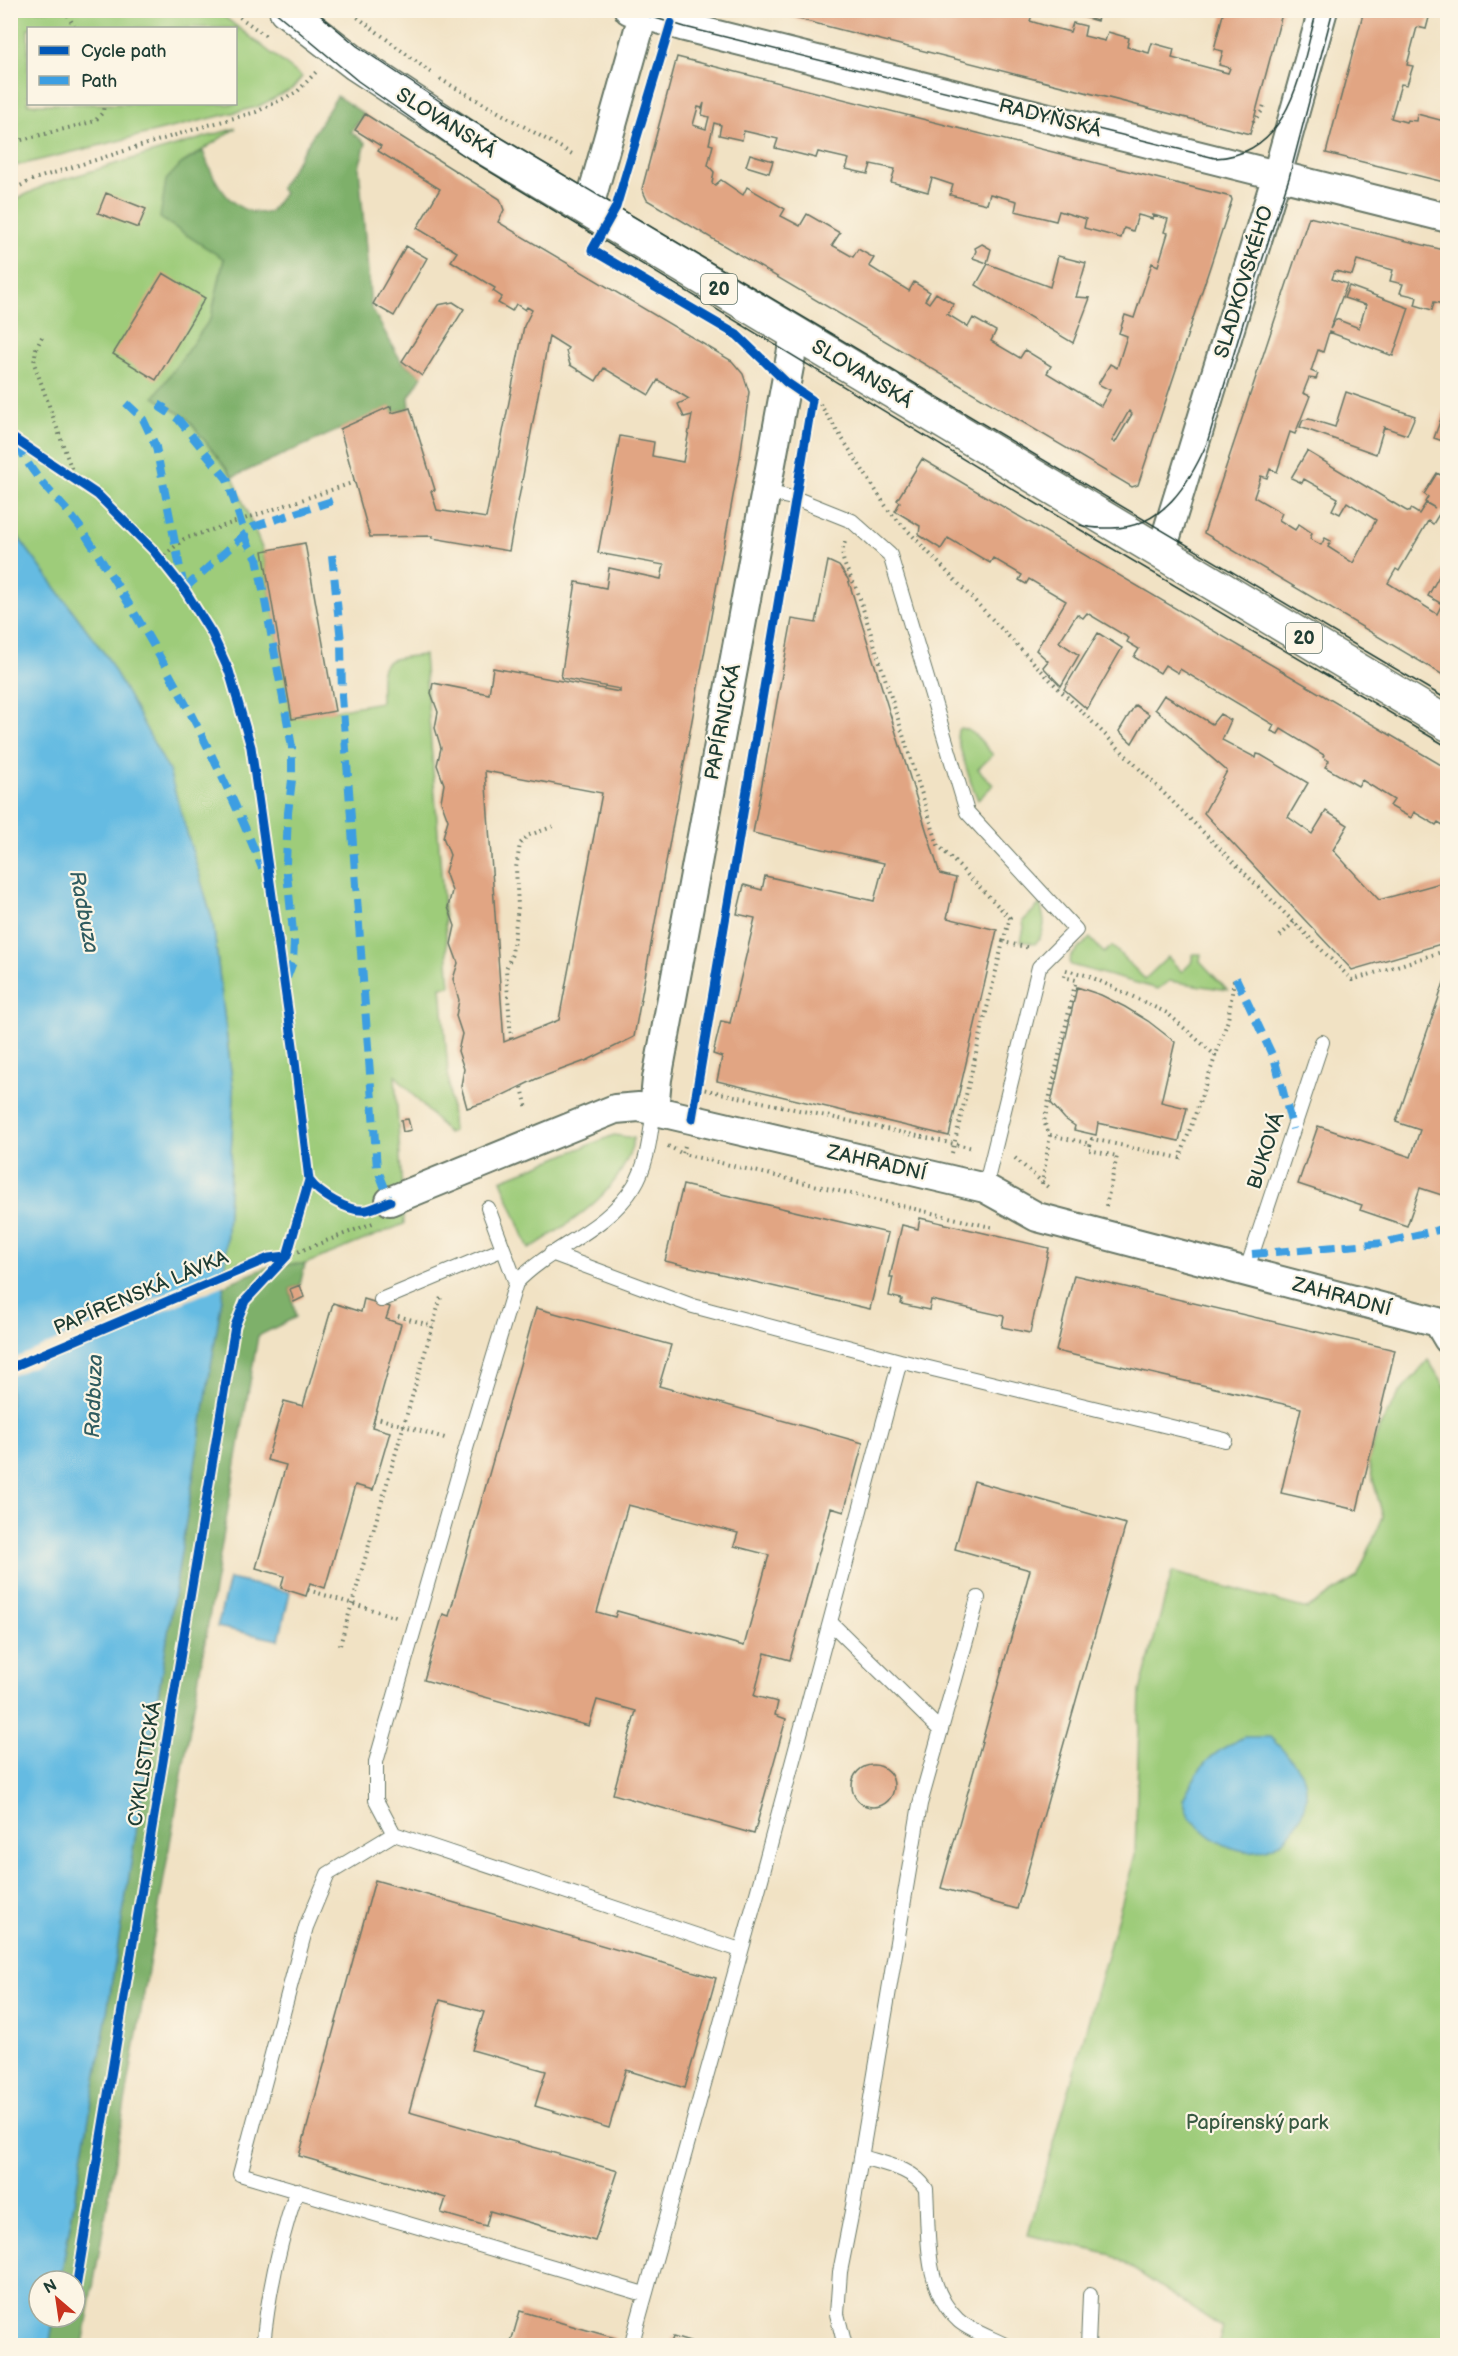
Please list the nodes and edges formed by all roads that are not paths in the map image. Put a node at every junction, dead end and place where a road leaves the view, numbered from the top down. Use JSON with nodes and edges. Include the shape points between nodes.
{"nodes":[{"id":1,"x":286,"y":10,"type":"edge"},
{"id":2,"x":1323,"y":10,"type":"edge"},
{"id":3,"x":645,"y":13,"type":"edge"},
{"id":4,"x":1277,"y":175,"type":"junction"},
{"id":5,"x":588,"y":210,"type":"junction"},
{"id":6,"x":1448,"y":218,"type":"edge"},
{"id":7,"x":795,"y":334,"type":"junction"},
{"id":8,"x":766,"y":492,"type":"junction"},
{"id":9,"x":1161,"y":553,"type":"junction"},
{"id":10,"x":1448,"y":724,"type":"edge"},
{"id":11,"x":1322,"y":1042,"type":"dead end"},
{"id":12,"x":654,"y":1110,"type":"junction"},
{"id":13,"x":985,"y":1188,"type":"junction"},
{"id":14,"x":488,"y":1208,"type":"dead end"},
{"id":15,"x":384,"y":1212,"type":"road end"},
{"id":16,"x":503,"y":1249,"type":"junction"},
{"id":17,"x":551,"y":1253,"type":"junction"},
{"id":18,"x":1246,"y":1272,"type":"junction"},
{"id":19,"x":516,"y":1283,"type":"junction"},
{"id":20,"x":381,"y":1300,"type":"dead end"},
{"id":21,"x":1448,"y":1340,"type":"edge"},
{"id":22,"x":900,"y":1361,"type":"junction"},
{"id":23,"x":1225,"y":1440,"type":"dead end"},
{"id":24,"x":978,"y":1598,"type":"dead end"},
{"id":25,"x":830,"y":1622,"type":"junction"},
{"id":26,"x":940,"y":1730,"type":"junction"},
{"id":27,"x":394,"y":1834,"type":"junction"},
{"id":28,"x":740,"y":1950,"type":"junction"},
{"id":29,"x":861,"y":2157,"type":"junction"},
{"id":30,"x":297,"y":2190,"type":"junction"},
{"id":31,"x":644,"y":2294,"type":"junction"},
{"id":32,"x":1090,"y":2295,"type":"dead end"},
{"id":33,"x":263,"y":2346,"type":"edge"},
{"id":34,"x":631,"y":2346,"type":"edge"},
{"id":35,"x":845,"y":2346,"type":"edge"},
{"id":36,"x":1007,"y":2346,"type":"edge"},
{"id":37,"x":1088,"y":2346,"type":"edge"}],
"edges":[{"from":1,"to":5,"type":"main road","name":"SLOVANSKÁ","number":"20","via":[[425,111]]},
{"from":2,"to":4,"type":"street","name":"SLADKOVSKÉHO"},
{"from":3,"to":4,"type":"street","name":"RADYŇSKÁ"},
{"from":3,"to":5,"type":"street"},
{"from":4,"to":6,"type":"street","name":"RADYŇSKÁ"},
{"from":4,"to":9,"type":"street","name":"SLADKOVSKÉHO"},
{"from":5,"to":7,"type":"main road","name":"SLOVANSKÁ","number":"20"},
{"from":7,"to":8,"type":"street","name":"PAPÍRNICKÁ"},
{"from":7,"to":9,"type":"main road","name":"SLOVANSKÁ","number":"20"},
{"from":8,"to":12,"type":"street","name":"PAPÍRNICKÁ"},
{"from":8,"to":13,"type":"lane","via":[[797,499],[852,521],[890,555],[967,812],[1076,930],[1039,967]]},
{"from":9,"to":10,"type":"main road","name":"SLOVANSKÁ","number":"20"},
{"from":11,"to":18,"type":"lane","name":"BUKOVÁ"},
{"from":12,"to":13,"type":"street","name":"ZAHRADNÍ"},
{"from":12,"to":15,"type":"street","name":"ZAHRADNÍ","via":[[628,1106],[615,1109]]},
{"from":12,"to":17,"type":"lane","via":[[648,1149],[634,1185],[596,1225]]},
{"from":13,"to":18,"type":"street","name":"ZAHRADNÍ","via":[[1036,1217]]},
{"from":14,"to":16,"type":"lane"},
{"from":16,"to":19,"type":"lane"},
{"from":16,"to":20,"type":"lane"},
{"from":17,"to":19,"type":"lane"},
{"from":17,"to":22,"type":"lane","via":[[693,1306]]},
{"from":18,"to":21,"type":"street","name":"ZAHRADNÍ","via":[[1438,1322]]},
{"from":19,"to":27,"type":"lane","via":[[376,1762],[376,1800]]},
{"from":22,"to":23,"type":"lane"},
{"from":22,"to":25,"type":"lane"},
{"from":24,"to":26,"type":"lane"},
{"from":25,"to":26,"type":"lane"},
{"from":25,"to":28,"type":"lane"},
{"from":26,"to":29,"type":"lane","via":[[920,1804]]},
{"from":27,"to":28,"type":"lane"},
{"from":27,"to":30,"type":"lane","via":[[328,1874],[306,1927],[240,2174]]},
{"from":28,"to":31,"type":"lane"},
{"from":29,"to":35,"type":"lane","via":[[840,2272],[837,2314]]},
{"from":29,"to":36,"type":"lane","via":[[920,2179],[926,2189],[931,2268],[938,2293],[958,2322]]},
{"from":30,"to":31,"type":"lane"},
{"from":30,"to":33,"type":"lane","via":[[284,2229]]},
{"from":31,"to":34,"type":"lane"},
{"from":32,"to":37,"type":"lane"}]}
